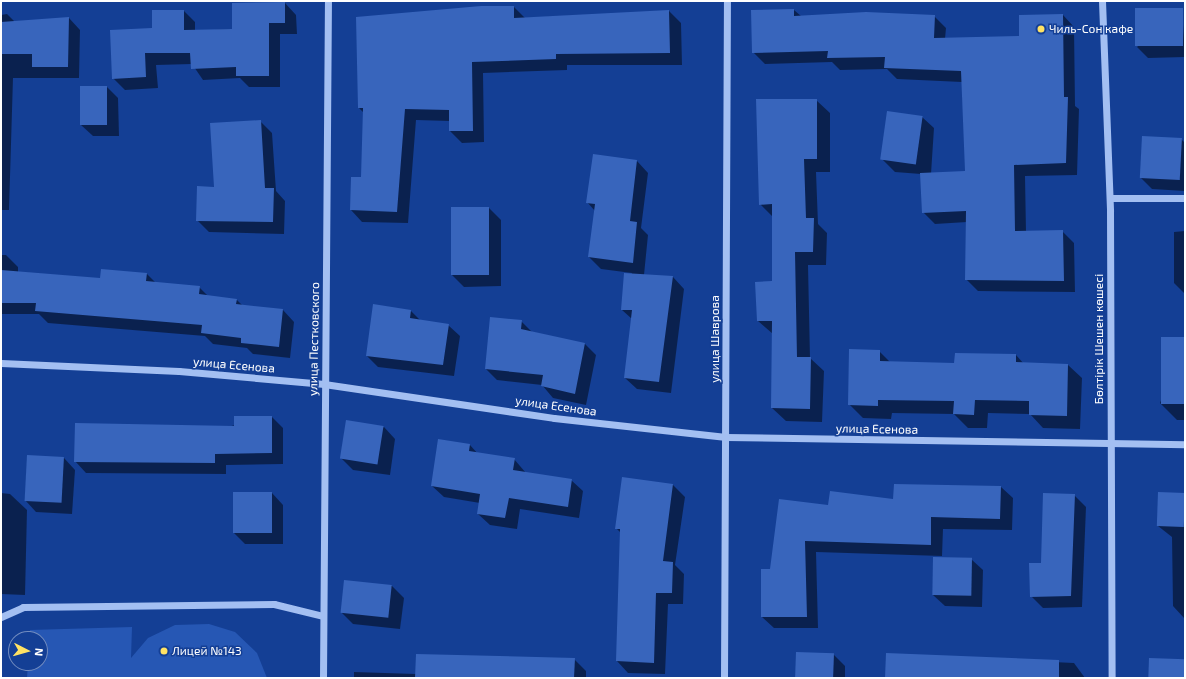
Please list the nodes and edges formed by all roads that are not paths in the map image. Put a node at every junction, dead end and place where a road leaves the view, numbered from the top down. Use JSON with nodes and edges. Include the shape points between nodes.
{"nodes":[{"id":1,"x":328,"y":1,"type":"edge"},
{"id":2,"x":727,"y":1,"type":"edge"},
{"id":3,"x":1102,"y":1,"type":"edge"},
{"id":4,"x":1110,"y":198,"type":"junction"},
{"id":5,"x":1185,"y":198,"type":"edge"},
{"id":6,"x":1,"y":363,"type":"edge"},
{"id":7,"x":324,"y":384,"type":"junction"},
{"id":8,"x":726,"y":437,"type":"junction"},
{"id":9,"x":1110,"y":443,"type":"junction"},
{"id":10,"x":1185,"y":444,"type":"edge"},
{"id":11,"x":323,"y":616,"type":"junction"},
{"id":12,"x":1,"y":617,"type":"edge"},
{"id":13,"x":323,"y":678,"type":"edge"},
{"id":14,"x":724,"y":678,"type":"edge"},
{"id":15,"x":1112,"y":678,"type":"edge"}],
"edges":[{"from":1,"to":7,"type":"street","name":"улица Пестковского"},
{"from":2,"to":8,"type":"street","name":"улица Шаврова"},
{"from":3,"to":4,"type":"street","name":"Бөлтірік Шешен көшесі"},
{"from":4,"to":5,"type":"street"},
{"from":4,"to":9,"type":"street","name":"Бөлтірік Шешен көшесі"},
{"from":6,"to":7,"type":"street","name":"улица Есенова","via":[[179,371]]},
{"from":7,"to":8,"type":"street","name":"улица Есенова","via":[[554,418]]},
{"from":7,"to":11,"type":"street","name":"улица Пестковского"},
{"from":8,"to":9,"type":"street","name":"улица Есенова"},
{"from":8,"to":14,"type":"street","name":"улица Шаврова"},
{"from":9,"to":10,"type":"street","name":"улица Есенова"},
{"from":9,"to":15,"type":"street","name":"Бөлтірік Шешен көшесі"},
{"from":11,"to":12,"type":"street","via":[[274,604],[23,607]]},
{"from":11,"to":13,"type":"street","name":"улица Пестковского"}]}
